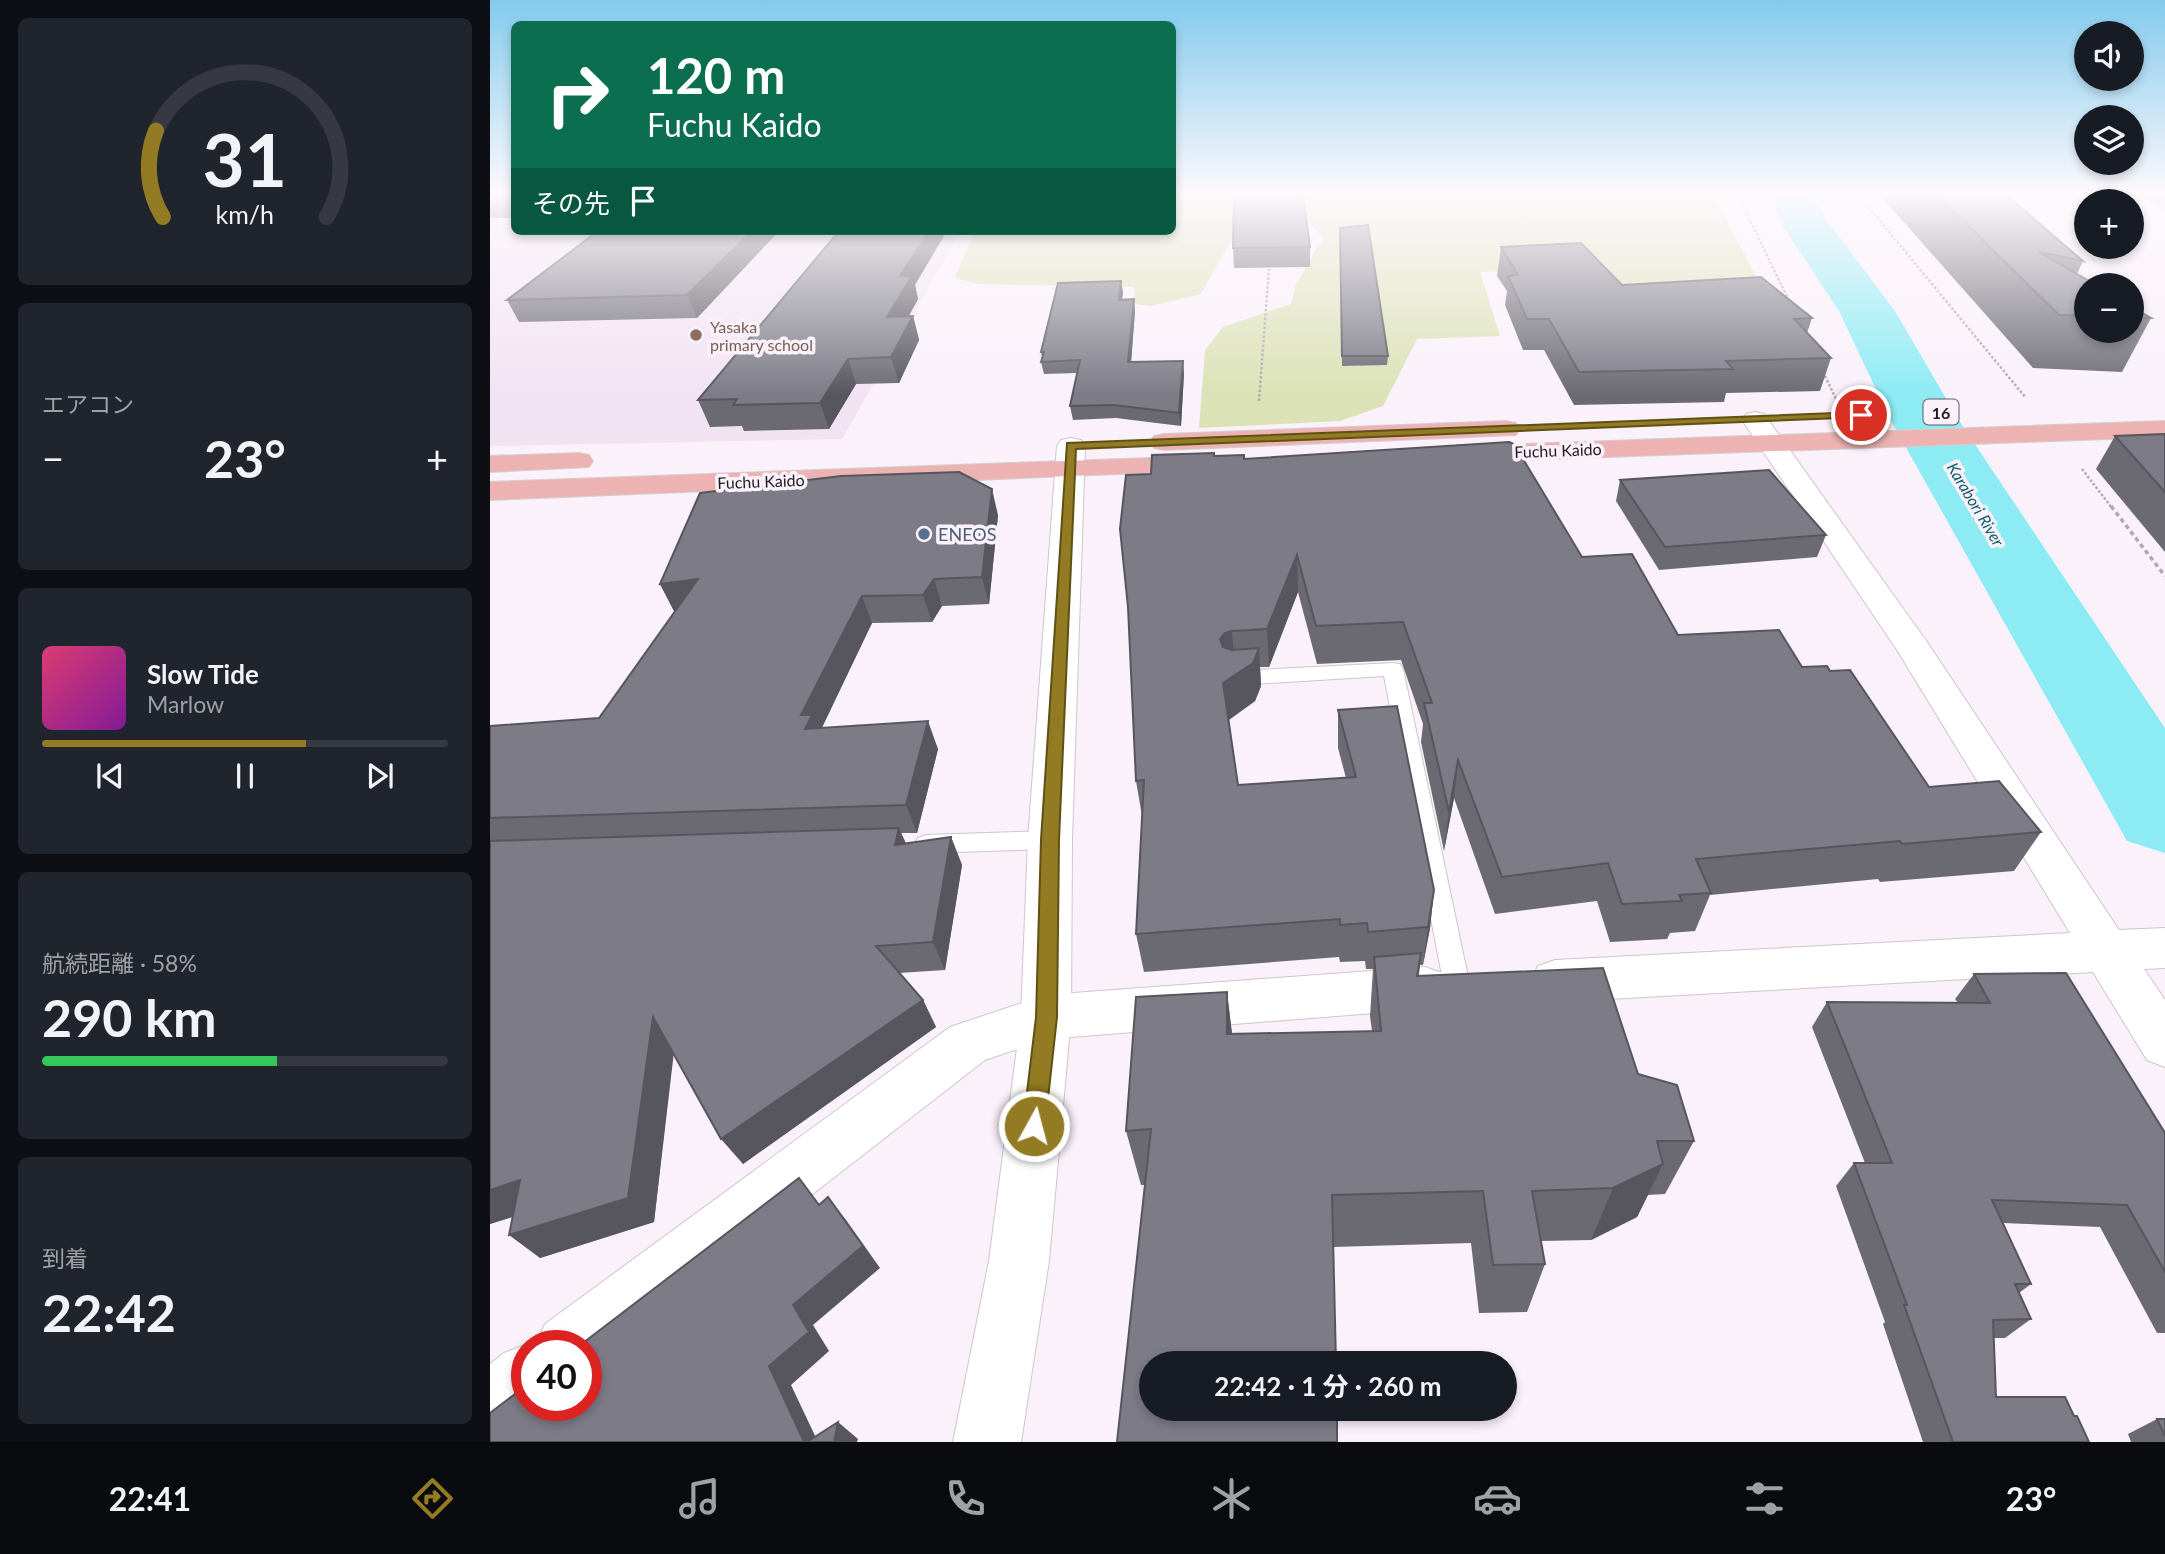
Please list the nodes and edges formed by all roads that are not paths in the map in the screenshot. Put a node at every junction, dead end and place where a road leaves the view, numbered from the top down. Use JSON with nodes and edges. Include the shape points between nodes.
{"nodes":[{"id":1,"x":2165,"y":407,"type":"edge"},
{"id":2,"x":1914,"y":413,"type":"dead end"},
{"id":3,"x":2036,"y":421,"type":"junction"},
{"id":4,"x":1859,"y":423,"type":"junction"},
{"id":5,"x":2165,"y":429,"type":"edge"},
{"id":6,"x":1763,"y":431,"type":"junction"},
{"id":7,"x":696,"y":457,"type":"dead end"},
{"id":8,"x":1069,"y":457,"type":"junction"},
{"id":9,"x":600,"y":460,"type":"dead end"},
{"id":10,"x":490,"y":464,"type":"edge"},
{"id":11,"x":490,"y":491,"type":"edge"},
{"id":12,"x":1236,"y":678,"type":"edge"},
{"id":13,"x":1050,"y":840,"type":"junction"},
{"id":14,"x":900,"y":845,"type":"edge"},
{"id":15,"x":2164,"y":948,"type":"edge"},
{"id":16,"x":2107,"y":952,"type":"junction"},
{"id":17,"x":1489,"y":984,"type":"junction"},
{"id":18,"x":1046,"y":1017,"type":"junction"},
{"id":19,"x":2165,"y":1044,"type":"edge"},
{"id":20,"x":588,"y":1330,"type":"edge"},
{"id":21,"x":511,"y":1388,"type":"edge"},
{"id":22,"x":490,"y":1404,"type":"edge"},
{"id":23,"x":986,"y":1442,"type":"edge"}],
"edges":[{"from":1,"to":3,"type":"main road","name":"Fuchu Kaido","number":"16"},
{"from":2,"to":3,"type":"main road","name":"Fuchu Kaido","number":"16"},
{"from":3,"to":4,"type":"main road","name":"Fuchu Kaido","number":"16"},
{"from":3,"to":5,"type":"main road","name":"Fuchu Kaido","number":"16"},
{"from":4,"to":6,"type":"main road","name":"Fuchu Kaido","number":"16"},
{"from":4,"to":6,"type":"main road","name":"Fuchu Kaido","number":"16"},
{"from":6,"to":8,"type":"main road","name":"Fuchu Kaido","number":"16"},
{"from":6,"to":8,"type":"main road","name":"Fuchu Kaido","number":"16","via":[[1256,439]]},
{"from":6,"to":16,"type":"street","via":[[1884,604]]},
{"from":7,"to":8,"type":"main road","name":"Fuchu Kaido","number":"16"},
{"from":8,"to":11,"type":"main road","name":"Fuchu Kaido","number":"16"},
{"from":8,"to":13,"type":"street"},
{"from":9,"to":10,"type":"main road"},
{"from":12,"to":17,"type":"lane","via":[[1393,669]]},
{"from":13,"to":14,"type":"lane"},
{"from":13,"to":18,"type":"street"},
{"from":15,"to":16,"type":"street"},
{"from":16,"to":17,"type":"street"},
{"from":16,"to":19,"type":"street"},
{"from":17,"to":18,"type":"street"},
{"from":18,"to":20,"type":"street","via":[[968,1043]]},
{"from":18,"to":23,"type":"street","via":[[1019,1261]]},
{"from":21,"to":22,"type":"street"}]}
